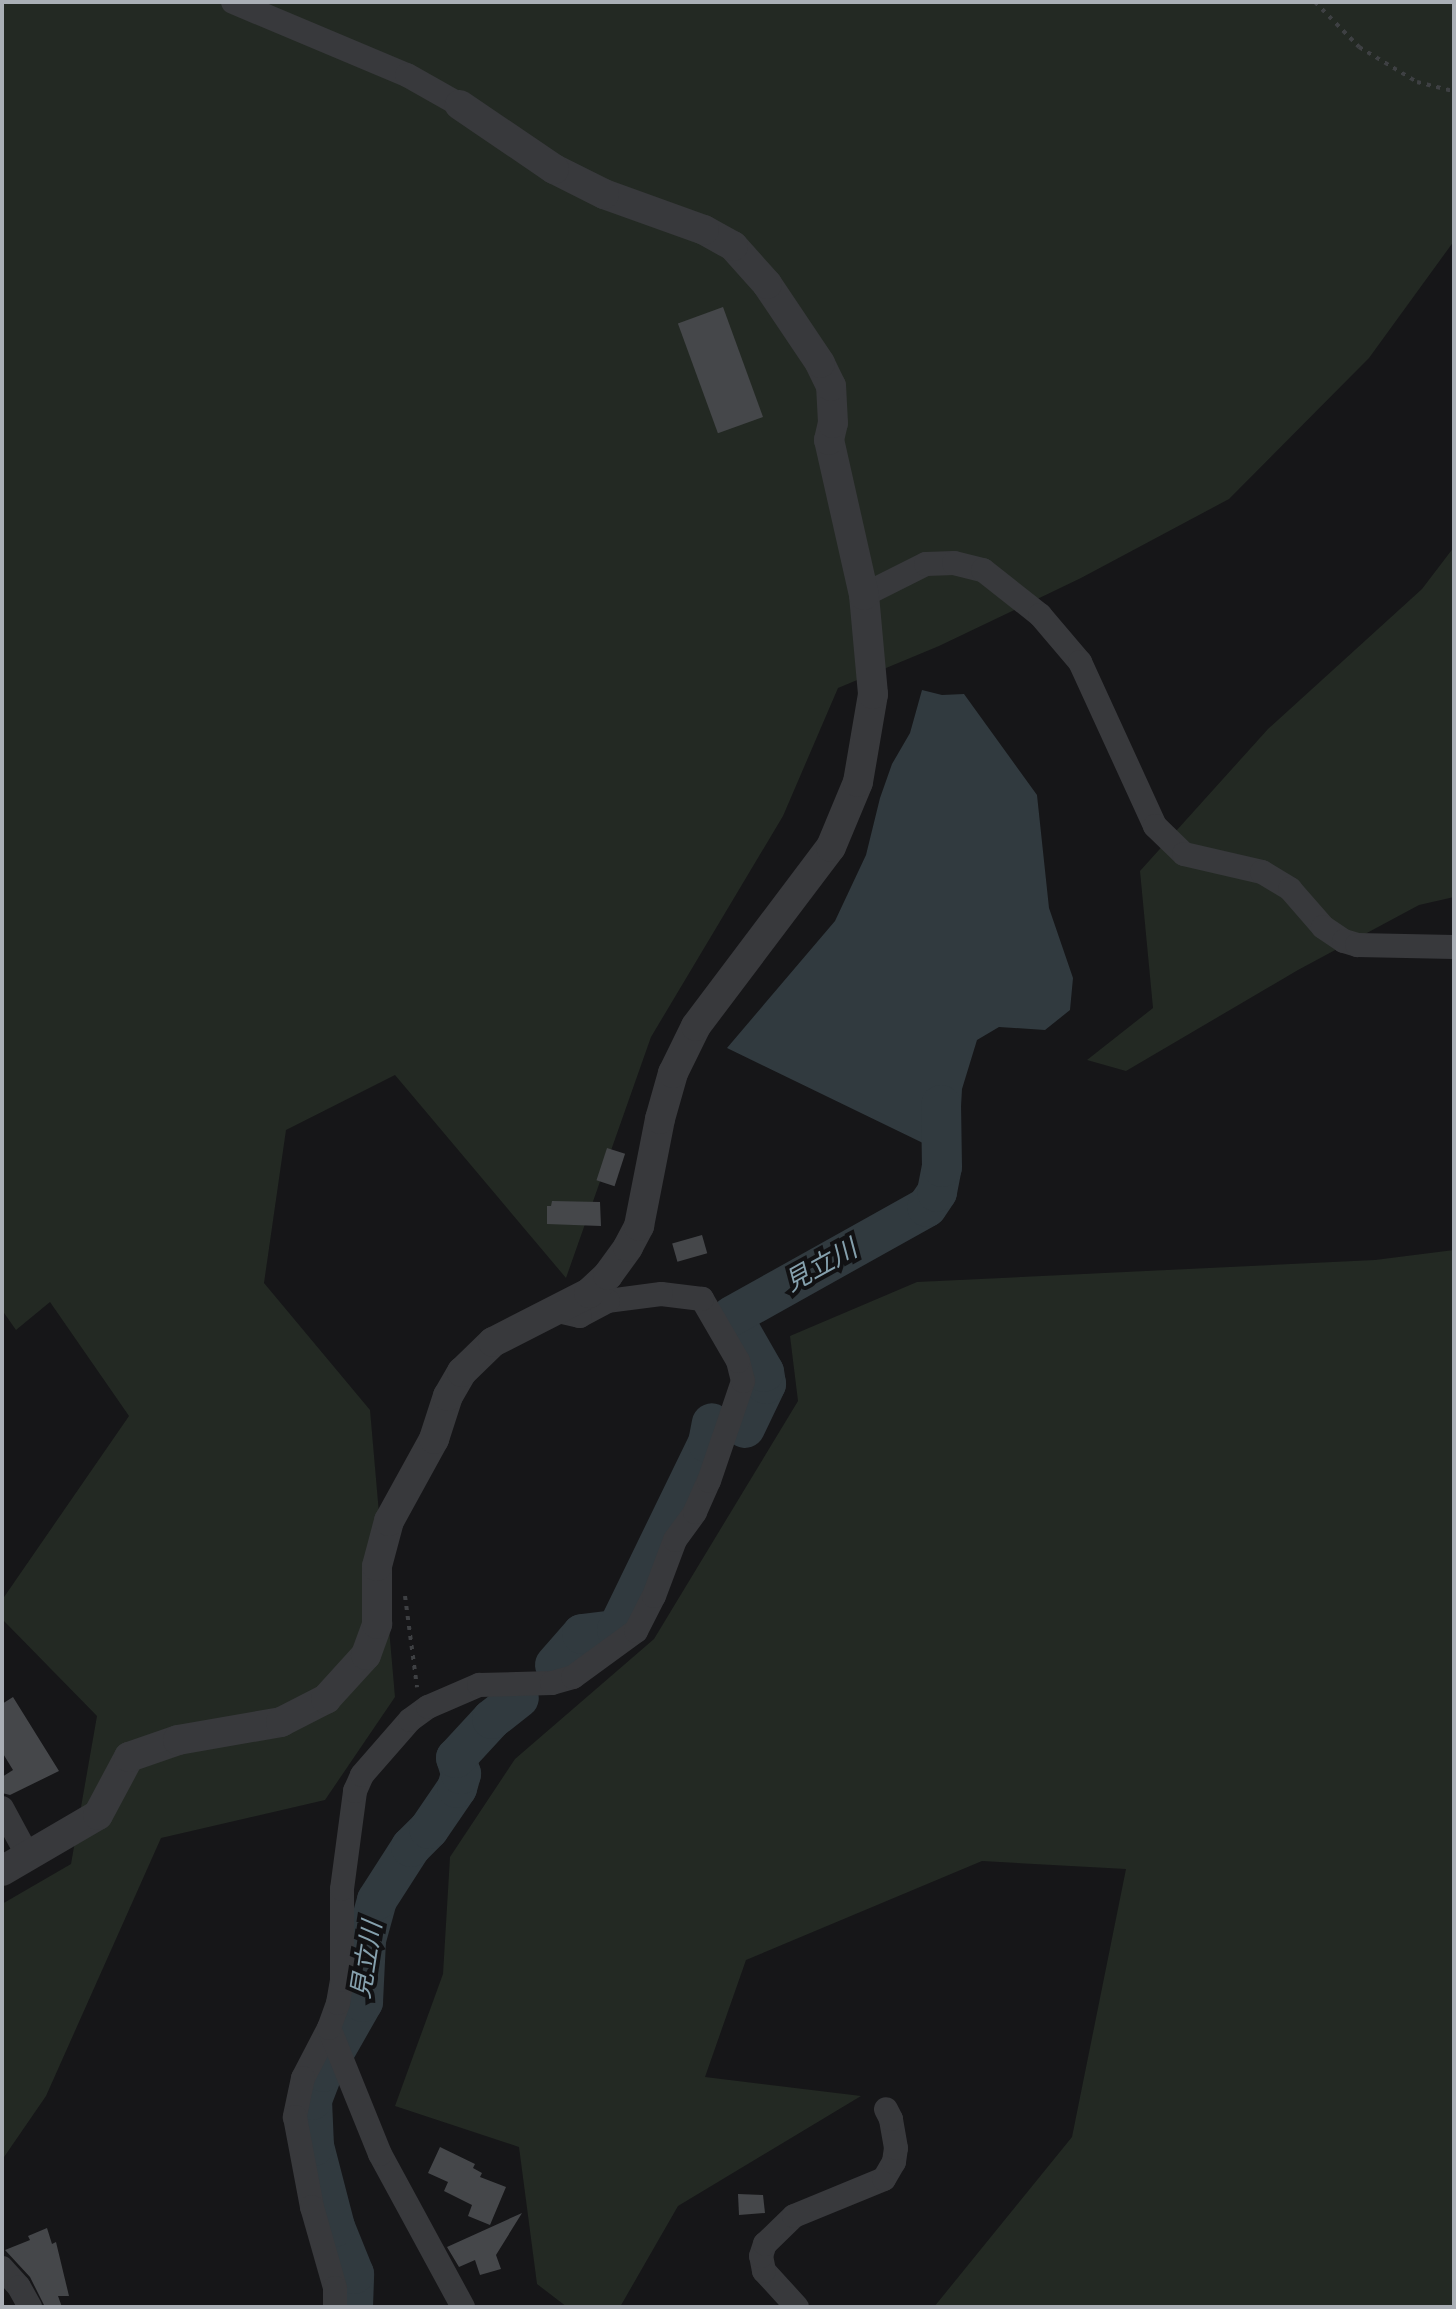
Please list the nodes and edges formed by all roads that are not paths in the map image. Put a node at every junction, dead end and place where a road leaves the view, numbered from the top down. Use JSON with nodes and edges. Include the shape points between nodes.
{"nodes":[{"id":1,"x":233,"y":2,"type":"edge"},
{"id":2,"x":460,"y":105,"type":"joint"},
{"id":3,"x":864,"y":595,"type":"junction"},
{"id":4,"x":1454,"y":947,"type":"edge"},
{"id":5,"x":553,"y":1310,"type":"junction"},
{"id":6,"x":2,"y":1808,"type":"edge"},
{"id":7,"x":28,"y":1856,"type":"junction"},
{"id":8,"x":2,"y":1871,"type":"edge"},
{"id":9,"x":335,"y":2044,"type":"junction"},
{"id":10,"x":886,"y":2109,"type":"dead end"},
{"id":11,"x":2,"y":2268,"type":"edge"},
{"id":12,"x":30,"y":2307,"type":"edge"},
{"id":13,"x":335,"y":2307,"type":"edge"},
{"id":14,"x":463,"y":2307,"type":"edge"},
{"id":15,"x":797,"y":2307,"type":"edge"}],
"edges":[{"from":1,"to":2,"type":"street","via":[[407,75]]},
{"from":2,"to":3,"type":"street","via":[[554,169],[604,194],[704,230],[751,263],[831,386],[829,440]]},
{"from":3,"to":4,"type":"street","via":[[926,564],[983,570],[1040,615],[1080,662],[1155,826],[1184,854],[1271,877],[1344,941]]},
{"from":3,"to":5,"type":"street","via":[[873,694],[858,782],[847,813],[831,847],[696,1026],[673,1073],[639,1226],[628,1247],[589,1293]]},
{"from":5,"to":7,"type":"street","via":[[493,1342],[462,1372],[434,1439],[389,1521],[377,1566],[377,1624],[366,1655],[326,1699],[281,1722],[178,1740],[129,1757],[98,1815]]},
{"from":5,"to":9,"type":"street","via":[[580,1316],[608,1301],[661,1294],[702,1299],[742,1372],[734,1415],[695,1512],[675,1540],[636,1631],[573,1677],[552,1683],[479,1685],[448,1696],[410,1720],[362,1775],[355,1791],[342,1889],[342,1980]]},
{"from":6,"to":7,"type":"street"},
{"from":7,"to":8,"type":"street"},
{"from":9,"to":13,"type":"street","via":[[303,2078],[295,2117]]},
{"from":9,"to":14,"type":"street","via":[[380,2154]]},
{"from":10,"to":15,"type":"street","via":[[896,2148],[884,2179],[794,2216],[765,2244],[764,2271]]},
{"from":11,"to":12,"type":"street"}]}
